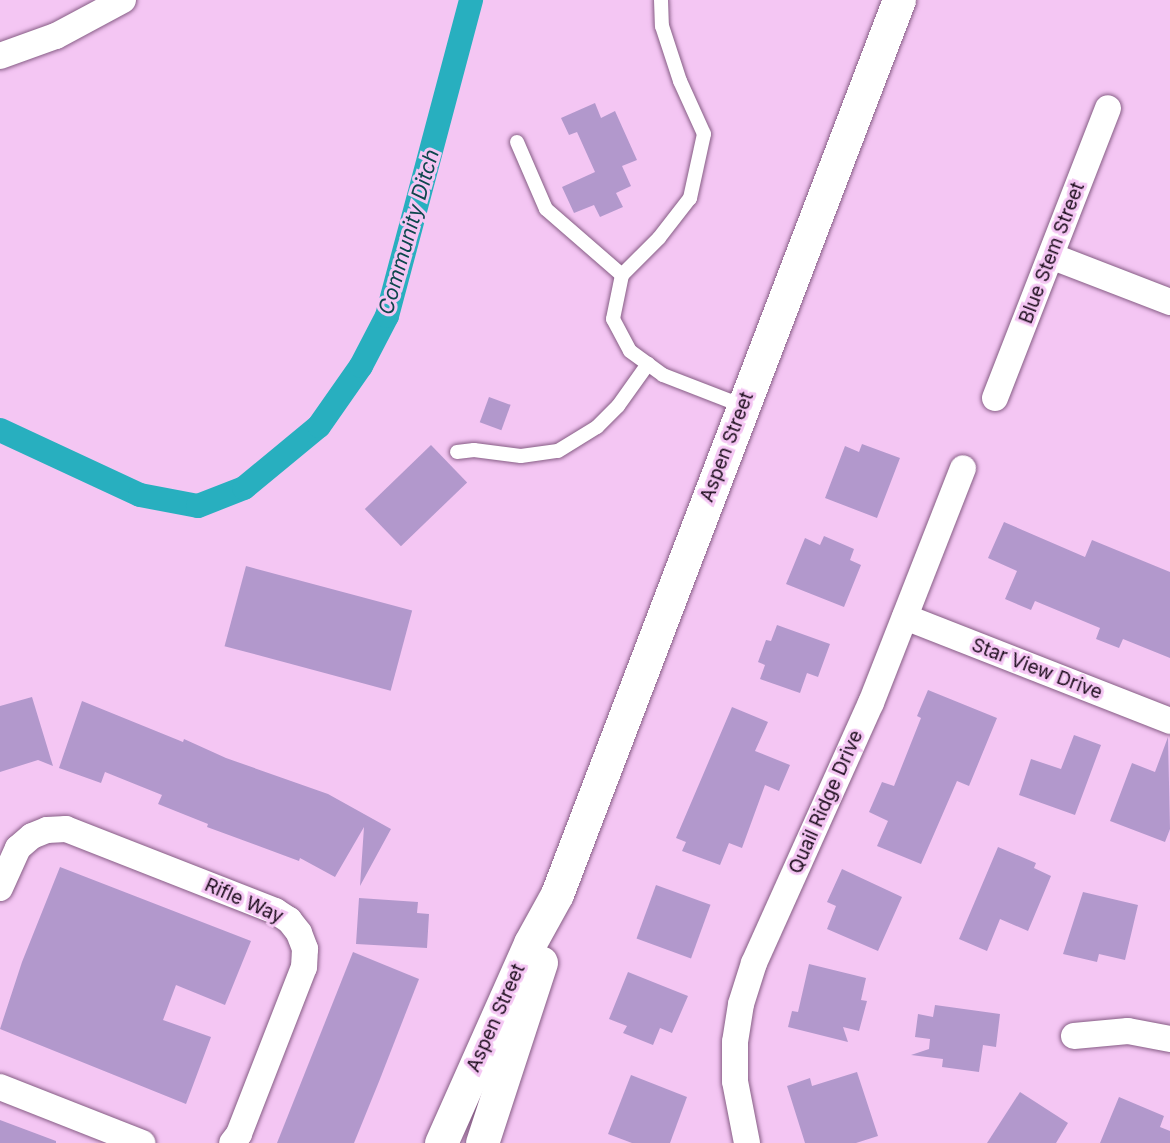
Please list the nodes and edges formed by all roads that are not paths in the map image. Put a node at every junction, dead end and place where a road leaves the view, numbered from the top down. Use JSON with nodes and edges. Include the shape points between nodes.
{"nodes":[{"id":1,"x":123,"y":0,"type":"edge"},
{"id":2,"x":662,"y":0,"type":"edge"},
{"id":3,"x":899,"y":0,"type":"edge"},
{"id":4,"x":0,"y":57,"type":"edge"},
{"id":5,"x":1108,"y":108,"type":"dead end"},
{"id":6,"x":517,"y":142,"type":"dead end"},
{"id":7,"x":1051,"y":256,"type":"junction"},
{"id":8,"x":622,"y":275,"type":"junction"},
{"id":9,"x":1170,"y":302,"type":"edge"},
{"id":10,"x":648,"y":364,"type":"junction"},
{"id":11,"x":995,"y":398,"type":"dead end"},
{"id":12,"x":743,"y":406,"type":"junction"},
{"id":13,"x":457,"y":452,"type":"dead end"},
{"id":14,"x":963,"y":468,"type":"dead end"},
{"id":15,"x":905,"y":617,"type":"junction"},
{"id":16,"x":1170,"y":721,"type":"edge"},
{"id":17,"x":0,"y":888,"type":"edge"},
{"id":18,"x":557,"y":894,"type":"junction"},
{"id":19,"x":1074,"y":1036,"type":"dead end"},
{"id":20,"x":1170,"y":1039,"type":"edge"},
{"id":21,"x":0,"y":1087,"type":"edge"},
{"id":22,"x":110,"y":1137,"type":"edge"},
{"id":23,"x":142,"y":1143,"type":"edge"},
{"id":24,"x":232,"y":1143,"type":"edge"},
{"id":25,"x":441,"y":1143,"type":"edge"},
{"id":26,"x":482,"y":1143,"type":"edge"},
{"id":27,"x":747,"y":1143,"type":"edge"}],
"edges":[{"from":1,"to":4,"type":"street","via":[[56,36]]},
{"from":2,"to":8,"type":"lane","via":[[662,26],[704,134],[690,198]]},
{"from":3,"to":12,"type":"street","name":"Aspen Street"},
{"from":5,"to":7,"type":"street","name":"Blue Stem Street"},
{"from":6,"to":8,"type":"lane","via":[[546,209]]},
{"from":7,"to":9,"type":"street"},
{"from":7,"to":11,"type":"street","name":"Blue Stem Street"},
{"from":8,"to":10,"type":"lane","via":[[613,318],[630,351]]},
{"from":10,"to":12,"type":"lane","via":[[663,375]]},
{"from":10,"to":13,"type":"lane","via":[[597,428],[558,451],[520,456]]},
{"from":12,"to":18,"type":"street","name":"Aspen Street"},
{"from":14,"to":15,"type":"street","name":"Quail Ridge Drive"},
{"from":15,"to":16,"type":"street","name":"Star View Drive"},
{"from":15,"to":27,"type":"street","name":"Quail Ridge Drive","via":[[754,963],[741,1004],[735,1081]]},
{"from":17,"to":24,"type":"street","name":"Rifle Way","via":[[18,848],[47,830],[66,829],[289,920],[299,933],[304,968]]},
{"from":18,"to":25,"type":"street","name":"Aspen Street","via":[[530,943]]},
{"from":18,"to":26,"type":"street","name":"Aspen Street","via":[[546,947]]},
{"from":19,"to":20,"type":"street","via":[[1128,1031]]},
{"from":21,"to":22,"type":"street"},
{"from":22,"to":23,"type":"street"}]}
